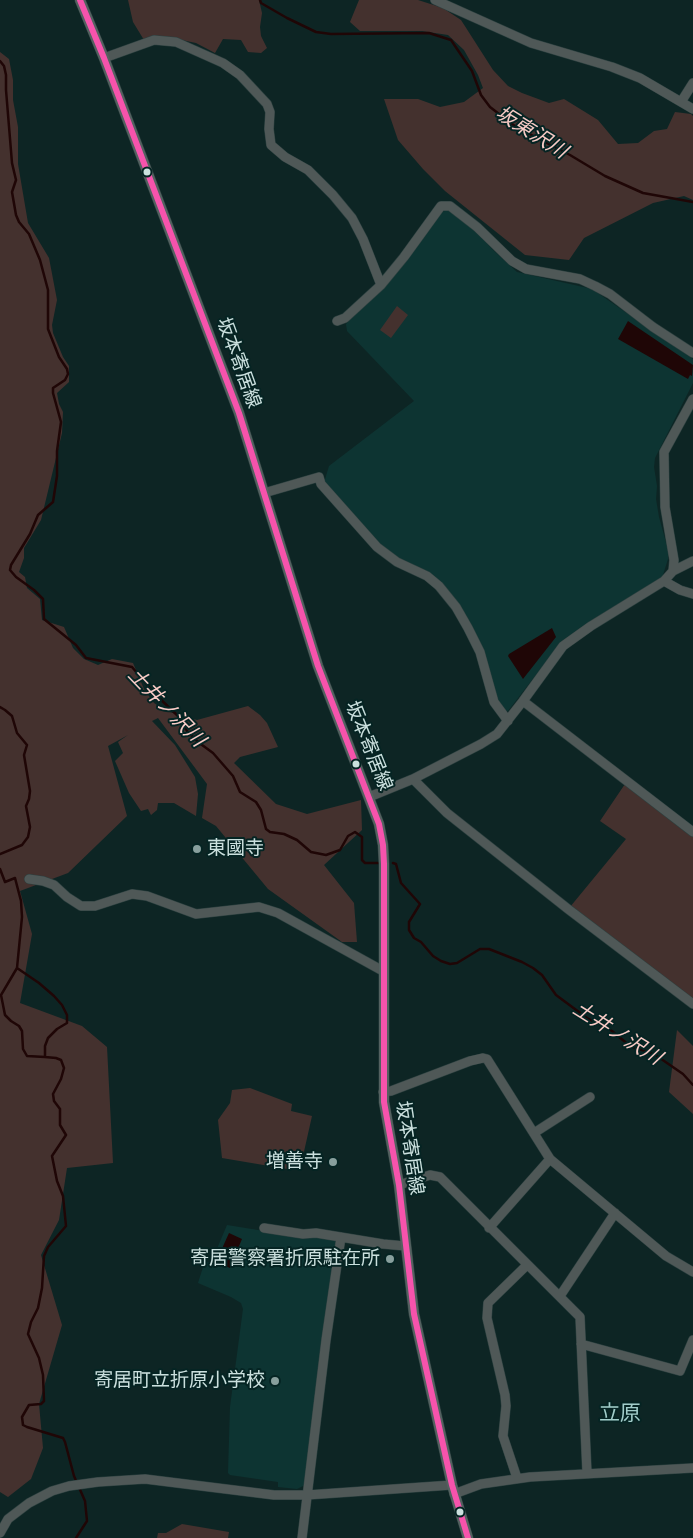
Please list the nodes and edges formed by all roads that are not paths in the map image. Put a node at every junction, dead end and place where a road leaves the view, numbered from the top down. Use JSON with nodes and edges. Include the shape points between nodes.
{"nodes":[{"id":1,"x":80,"y":0,"type":"edge"},
{"id":2,"x":435,"y":0,"type":"edge"},
{"id":3,"x":104,"y":58,"type":"junction"},
{"id":4,"x":693,"y":82,"type":"edge"},
{"id":5,"x":681,"y":102,"type":"junction"},
{"id":6,"x":693,"y":109,"type":"edge"},
{"id":7,"x":381,"y":285,"type":"junction"},
{"id":8,"x":337,"y":321,"type":"dead end"},
{"id":9,"x":693,"y":353,"type":"edge"},
{"id":10,"x":693,"y":399,"type":"edge"},
{"id":11,"x":264,"y":493,"type":"junction"},
{"id":12,"x":693,"y":561,"type":"edge"},
{"id":13,"x":672,"y":571,"type":"junction"},
{"id":14,"x":664,"y":581,"type":"junction"},
{"id":15,"x":693,"y":594,"type":"edge"},
{"id":16,"x":523,"y":701,"type":"junction"},
{"id":17,"x":508,"y":721,"type":"junction"},
{"id":18,"x":412,"y":779,"type":"junction"},
{"id":19,"x":369,"y":797,"type":"junction"},
{"id":20,"x":693,"y":832,"type":"edge"},
{"id":21,"x":29,"y":879,"type":"dead end"},
{"id":22,"x":383,"y":971,"type":"junction"},
{"id":23,"x":693,"y":1004,"type":"edge"},
{"id":24,"x":383,"y":1092,"type":"junction"},
{"id":25,"x":590,"y":1096,"type":"dead end"},
{"id":26,"x":534,"y":1133,"type":"junction"},
{"id":27,"x":550,"y":1159,"type":"junction"},
{"id":28,"x":399,"y":1185,"type":"junction"},
{"id":29,"x":615,"y":1213,"type":"junction"},
{"id":30,"x":264,"y":1228,"type":"dead end"},
{"id":31,"x":490,"y":1228,"type":"junction"},
{"id":32,"x":341,"y":1238,"type":"junction"},
{"id":33,"x":405,"y":1246,"type":"junction"},
{"id":34,"x":528,"y":1264,"type":"junction"},
{"id":35,"x":693,"y":1272,"type":"edge"},
{"id":36,"x":560,"y":1296,"type":"junction"},
{"id":37,"x":693,"y":1340,"type":"edge"},
{"id":38,"x":581,"y":1344,"type":"junction"},
{"id":39,"x":693,"y":1468,"type":"edge"},
{"id":40,"x":587,"y":1472,"type":"junction"},
{"id":41,"x":517,"y":1478,"type":"junction"},
{"id":42,"x":453,"y":1489,"type":"junction"},
{"id":43,"x":307,"y":1495,"type":"junction"},
{"id":44,"x":4,"y":1517,"type":"edge"},
{"id":45,"x":0,"y":1533,"type":"edge"},
{"id":46,"x":302,"y":1538,"type":"edge"},
{"id":47,"x":468,"y":1538,"type":"edge"}],
"edges":[{"from":1,"to":3,"type":"main road","name":"坂本寄居線"},
{"from":2,"to":5,"type":"street","via":[[531,43],[612,67]]},
{"from":3,"to":7,"type":"street","via":[[154,40],[176,42],[223,63],[240,75],[267,104],[271,145],[284,157],[308,170],[352,218]]},
{"from":3,"to":11,"type":"main road","name":"坂本寄居線","via":[[236,404]]},
{"from":4,"to":5,"type":"street"},
{"from":5,"to":6,"type":"street"},
{"from":7,"to":8,"type":"street","via":[[345,318]]},
{"from":7,"to":9,"type":"street","via":[[441,206],[450,206],[477,226],[512,261],[526,269],[580,279],[610,294]]},
{"from":10,"to":13,"type":"street","via":[[664,452],[665,507],[674,560]]},
{"from":11,"to":17,"type":"street","via":[[319,477],[321,484],[377,547],[439,586],[468,628],[480,652],[494,702]]},
{"from":11,"to":19,"type":"main road","name":"坂本寄居線","via":[[318,666]]},
{"from":12,"to":13,"type":"street"},
{"from":13,"to":14,"type":"street"},
{"from":14,"to":15,"type":"street"},
{"from":14,"to":16,"type":"street","via":[[563,646]]},
{"from":16,"to":17,"type":"street"},
{"from":16,"to":20,"type":"street"},
{"from":17,"to":18,"type":"street","via":[[481,744]]},
{"from":18,"to":19,"type":"street"},
{"from":18,"to":23,"type":"street","via":[[446,813]]},
{"from":19,"to":22,"type":"main road","name":"坂本寄居線","via":[[383,845]]},
{"from":21,"to":22,"type":"street","via":[[54,885],[81,906],[95,906],[132,894],[147,896],[196,914],[259,907],[278,913]]},
{"from":22,"to":24,"type":"main road","name":"坂本寄居線"},
{"from":24,"to":26,"type":"street","via":[[470,1061],[487,1059]]},
{"from":24,"to":28,"type":"main road","name":"坂本寄居線"},
{"from":25,"to":26,"type":"street"},
{"from":26,"to":27,"type":"street"},
{"from":27,"to":29,"type":"street"},
{"from":27,"to":31,"type":"street"},
{"from":28,"to":31,"type":"street","via":[[430,1175],[440,1177]]},
{"from":28,"to":33,"type":"main road","name":"坂本寄居線"},
{"from":29,"to":35,"type":"street","via":[[666,1256]]},
{"from":29,"to":36,"type":"street"},
{"from":30,"to":32,"type":"street"},
{"from":31,"to":34,"type":"street"},
{"from":32,"to":33,"type":"street"},
{"from":32,"to":43,"type":"street"},
{"from":33,"to":42,"type":"main road","name":"坂本寄居線","via":[[414,1314]]},
{"from":34,"to":36,"type":"street"},
{"from":34,"to":41,"type":"street","via":[[488,1303],[486,1318],[505,1395],[503,1436]]},
{"from":36,"to":38,"type":"street","via":[[580,1317]]},
{"from":37,"to":38,"type":"street","via":[[680,1371]]},
{"from":38,"to":40,"type":"street"},
{"from":39,"to":40,"type":"street"},
{"from":40,"to":41,"type":"street"},
{"from":41,"to":42,"type":"street"},
{"from":42,"to":43,"type":"street"},
{"from":42,"to":47,"type":"main road","name":"坂本寄居線"},
{"from":43,"to":44,"type":"street","via":[[274,1495],[145,1479],[115,1481],[52,1491]]},
{"from":43,"to":46,"type":"street"},
{"from":44,"to":45,"type":"street"}]}
